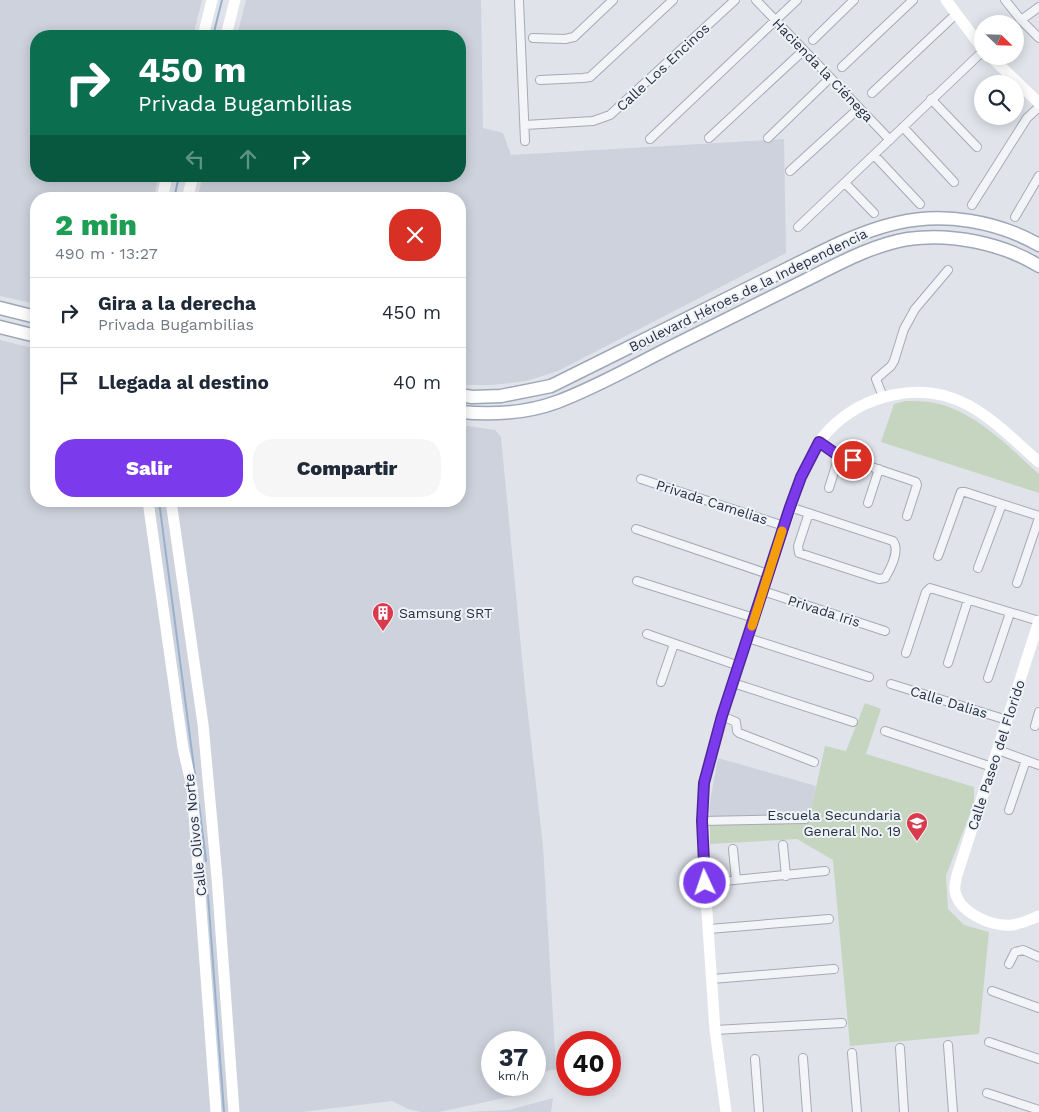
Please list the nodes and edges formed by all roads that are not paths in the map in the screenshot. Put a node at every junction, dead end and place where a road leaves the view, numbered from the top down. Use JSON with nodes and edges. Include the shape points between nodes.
{"nodes":[{"id":1,"x":212,"y":0,"type":"edge"},
{"id":2,"x":234,"y":0,"type":"edge"},
{"id":3,"x":519,"y":0,"type":"edge"},
{"id":4,"x":613,"y":0,"type":"edge"},
{"id":5,"x":672,"y":0,"type":"edge"},
{"id":6,"x":735,"y":0,"type":"edge"},
{"id":7,"x":756,"y":0,"type":"edge"},
{"id":8,"x":797,"y":0,"type":"edge"},
{"id":9,"x":854,"y":0,"type":"edge"},
{"id":10,"x":913,"y":0,"type":"edge"},
{"id":11,"x":946,"y":0,"type":"edge"},
{"id":12,"x":1005,"y":0,"type":"edge"},
{"id":13,"x":1039,"y":7,"type":"edge"},
{"id":14,"x":956,"y":14,"type":"junction"},
{"id":15,"x":1017,"y":15,"type":"edge"},
{"id":16,"x":1024,"y":18,"type":"edge"},
{"id":17,"x":775,"y":20,"type":"junction"},
{"id":18,"x":1024,"y":23,"type":"edge"},
{"id":19,"x":204,"y":30,"type":"edge"},
{"id":20,"x":227,"y":30,"type":"edge"},
{"id":21,"x":533,"y":38,"type":"dead end"},
{"id":22,"x":974,"y":38,"type":"edge"},
{"id":23,"x":1039,"y":38,"type":"edge"},
{"id":24,"x":813,"y":40,"type":"dead end"},
{"id":25,"x":804,"y":50,"type":"junction"},
{"id":26,"x":974,"y":59,"type":"edge"},
{"id":27,"x":999,"y":65,"type":"edge"},
{"id":28,"x":842,"y":67,"type":"dead end"},
{"id":29,"x":830,"y":78,"type":"junction"},
{"id":30,"x":540,"y":80,"type":"dead end"},
{"id":31,"x":872,"y":93,"type":"dead end"},
{"id":32,"x":931,"y":99,"type":"junction"},
{"id":33,"x":1039,"y":103,"type":"edge"},
{"id":34,"x":1039,"y":107,"type":"edge"},
{"id":35,"x":859,"y":108,"type":"junction"},
{"id":36,"x":525,"y":125,"type":"junction"},
{"id":37,"x":903,"y":127,"type":"junction"},
{"id":38,"x":709,"y":138,"type":"dead end"},
{"id":39,"x":768,"y":138,"type":"dead end"},
{"id":40,"x":650,"y":139,"type":"dead end"},
{"id":41,"x":890,"y":140,"type":"junction"},
{"id":42,"x":525,"y":141,"type":"dead end"},
{"id":43,"x":977,"y":148,"type":"dead end"},
{"id":44,"x":874,"y":154,"type":"junction"},
{"id":45,"x":790,"y":171,"type":"dead end"},
{"id":46,"x":1039,"y":176,"type":"edge"},
{"id":47,"x":954,"y":182,"type":"dead end"},
{"id":48,"x":845,"y":183,"type":"junction"},
{"id":49,"x":920,"y":204,"type":"dead end"},
{"id":50,"x":972,"y":206,"type":"dead end"},
{"id":51,"x":874,"y":213,"type":"dead end"},
{"id":52,"x":1015,"y":216,"type":"dead end"},
{"id":53,"x":798,"y":227,"type":"dead end"},
{"id":54,"x":1039,"y":244,"type":"edge"},
{"id":55,"x":1039,"y":266,"type":"edge"},
{"id":56,"x":948,"y":270,"type":"dead end"},
{"id":57,"x":0,"y":308,"type":"edge"},
{"id":58,"x":30,"y":316,"type":"edge"},
{"id":59,"x":0,"y":328,"type":"edge"},
{"id":60,"x":30,"y":335,"type":"edge"},
{"id":61,"x":583,"y":370,"type":"junction"},
{"id":62,"x":466,"y":396,"type":"edge"},
{"id":63,"x":883,"y":397,"type":"junction"},
{"id":64,"x":557,"y":402,"type":"junction"},
{"id":65,"x":466,"y":412,"type":"edge"},
{"id":66,"x":819,"y":442,"type":"junction"},
{"id":67,"x":839,"y":456,"type":"junction"},
{"id":68,"x":1039,"y":462,"type":"edge"},
{"id":69,"x":879,"y":469,"type":"junction"},
{"id":70,"x":641,"y":479,"type":"dead end"},
{"id":71,"x":829,"y":488,"type":"dead end"},
{"id":72,"x":868,"y":503,"type":"dead end"},
{"id":73,"x":1002,"y":504,"type":"junction"},
{"id":74,"x":149,"y":507,"type":"edge"},
{"id":75,"x":171,"y":507,"type":"edge"},
{"id":76,"x":790,"y":507,"type":"junction"},
{"id":77,"x":809,"y":513,"type":"junction"},
{"id":78,"x":907,"y":516,"type":"dead end"},
{"id":79,"x":1039,"y":517,"type":"edge"},
{"id":80,"x":784,"y":526,"type":"junction"},
{"id":81,"x":636,"y":529,"type":"dead end"},
{"id":82,"x":938,"y":556,"type":"dead end"},
{"id":83,"x":978,"y":568,"type":"dead end"},
{"id":84,"x":768,"y":574,"type":"junction"},
{"id":85,"x":637,"y":581,"type":"dead end"},
{"id":86,"x":1017,"y":583,"type":"dead end"},
{"id":87,"x":762,"y":591,"type":"junction"},
{"id":88,"x":968,"y":600,"type":"junction"},
{"id":89,"x":1010,"y":613,"type":"junction"},
{"id":90,"x":754,"y":618,"type":"junction"},
{"id":91,"x":1039,"y":621,"type":"edge"},
{"id":92,"x":885,"y":631,"type":"dead end"},
{"id":93,"x":647,"y":634,"type":"dead end"},
{"id":94,"x":748,"y":638,"type":"junction"},
{"id":95,"x":674,"y":644,"type":"junction"},
{"id":96,"x":1036,"y":646,"type":"edge"},
{"id":97,"x":906,"y":653,"type":"dead end"},
{"id":98,"x":948,"y":663,"type":"dead end"},
{"id":99,"x":739,"y":666,"type":"junction"},
{"id":100,"x":869,"y":677,"type":"dead end"},
{"id":101,"x":988,"y":678,"type":"dead end"},
{"id":102,"x":661,"y":682,"type":"dead end"},
{"id":103,"x":733,"y":683,"type":"junction"},
{"id":104,"x":891,"y":684,"type":"dead end"},
{"id":105,"x":1039,"y":712,"type":"edge"},
{"id":106,"x":722,"y":716,"type":"junction"},
{"id":107,"x":1007,"y":720,"type":"junction"},
{"id":108,"x":853,"y":722,"type":"dead end"},
{"id":109,"x":1034,"y":726,"type":"dead end"},
{"id":110,"x":885,"y":731,"type":"dead end"},
{"id":111,"x":998,"y":750,"type":"junction"},
{"id":112,"x":1026,"y":760,"type":"junction"},
{"id":113,"x":814,"y":762,"type":"dead end"},
{"id":114,"x":1039,"y":765,"type":"edge"},
{"id":115,"x":992,"y":767,"type":"junction"},
{"id":116,"x":1009,"y":810,"type":"dead end"},
{"id":117,"x":805,"y":818,"type":"dead end"},
{"id":118,"x":702,"y":821,"type":"junction"},
{"id":119,"x":783,"y":845,"type":"dead end"},
{"id":120,"x":734,"y":849,"type":"dead end"},
{"id":121,"x":825,"y":871,"type":"dead end"},
{"id":122,"x":786,"y":876,"type":"junction"},
{"id":123,"x":736,"y":880,"type":"junction"},
{"id":124,"x":705,"y":883,"type":"junction"},
{"id":125,"x":1039,"y":916,"type":"edge"},
{"id":126,"x":829,"y":919,"type":"dead end"},
{"id":127,"x":709,"y":929,"type":"junction"},
{"id":128,"x":1039,"y":957,"type":"edge"},
{"id":129,"x":1009,"y":964,"type":"dead end"},
{"id":130,"x":834,"y":969,"type":"dead end"},
{"id":131,"x":712,"y":978,"type":"junction"},
{"id":132,"x":992,"y":991,"type":"dead end"},
{"id":133,"x":1039,"y":1008,"type":"edge"},
{"id":134,"x":842,"y":1023,"type":"dead end"},
{"id":135,"x":715,"y":1030,"type":"junction"},
{"id":136,"x":989,"y":1042,"type":"dead end"},
{"id":137,"x":948,"y":1045,"type":"dead end"},
{"id":138,"x":900,"y":1048,"type":"dead end"},
{"id":139,"x":852,"y":1053,"type":"dead end"},
{"id":140,"x":803,"y":1058,"type":"dead end"},
{"id":141,"x":755,"y":1059,"type":"dead end"},
{"id":142,"x":1039,"y":1059,"type":"edge"},
{"id":143,"x":987,"y":1092,"type":"dead end"},
{"id":144,"x":1039,"y":1110,"type":"edge"},
{"id":145,"x":216,"y":1112,"type":"edge"},
{"id":146,"x":234,"y":1112,"type":"edge"},
{"id":147,"x":726,"y":1112,"type":"edge"},
{"id":148,"x":759,"y":1112,"type":"edge"},
{"id":149,"x":808,"y":1112,"type":"edge"},
{"id":150,"x":856,"y":1112,"type":"edge"},
{"id":151,"x":904,"y":1112,"type":"edge"},
{"id":152,"x":953,"y":1112,"type":"edge"}],
"edges":[{"from":1,"to":19,"type":"street"},
{"from":2,"to":20,"type":"street"},
{"from":3,"to":36,"type":"street"},
{"from":4,"to":21,"type":"street","via":[[574,37]]},
{"from":5,"to":30,"type":"street","via":[[590,77]]},
{"from":6,"to":36,"type":"street","name":"Calle Los Encinos","via":[[610,115],[593,121]]},
{"from":7,"to":17,"type":"street","name":"Hacienda la Ciénega"},
{"from":8,"to":17,"type":"street"},
{"from":9,"to":24,"type":"street"},
{"from":10,"to":28,"type":"street"},
{"from":11,"to":14,"type":"street"},
{"from":12,"to":15,"type":"street"},
{"from":13,"to":16,"type":"street"},
{"from":14,"to":22,"type":"street"},
{"from":14,"to":31,"type":"street"},
{"from":17,"to":25,"type":"street","name":"Hacienda la Ciénega"},
{"from":17,"to":40,"type":"street"},
{"from":18,"to":23,"type":"street"},
{"from":25,"to":29,"type":"street","name":"Hacienda la Ciénega"},
{"from":25,"to":38,"type":"street"},
{"from":26,"to":32,"type":"street"},
{"from":27,"to":33,"type":"street"},
{"from":29,"to":35,"type":"street","name":"Hacienda la Ciénega"},
{"from":29,"to":39,"type":"street"},
{"from":32,"to":37,"type":"street"},
{"from":32,"to":43,"type":"street"},
{"from":34,"to":50,"type":"street","via":[[1027,118]]},
{"from":35,"to":41,"type":"street","name":"Hacienda la Ciénega"},
{"from":35,"to":45,"type":"street"},
{"from":36,"to":42,"type":"street"},
{"from":37,"to":41,"type":"street"},
{"from":37,"to":47,"type":"street"},
{"from":41,"to":44,"type":"street"},
{"from":44,"to":48,"type":"street"},
{"from":44,"to":49,"type":"street"},
{"from":46,"to":52,"type":"street"},
{"from":48,"to":51,"type":"street"},
{"from":48,"to":53,"type":"street"},
{"from":54,"to":61,"type":"main road","name":"Boulevard Héroes de la Independencia","via":[[994,226],[968,220],[898,222],[852,237]]},
{"from":55,"to":64,"type":"main road","name":"Boulevard Héroes de la Independencia","via":[[985,244],[958,239],[907,240],[881,246]]},
{"from":56,"to":63,"type":"street","via":[[915,309],[904,329],[894,361],[876,378]]},
{"from":57,"to":58,"type":"main road"},
{"from":59,"to":60,"type":"main road"},
{"from":61,"to":62,"type":"main road","name":"Boulevard Héroes de la Independencia","via":[[551,386],[501,396]]},
{"from":61,"to":64,"type":"main road","via":[[582,382]]},
{"from":63,"to":66,"type":"street","via":[[848,414]]},
{"from":63,"to":68,"type":"street","via":[[921,392],[954,398],[980,412]]},
{"from":64,"to":65,"type":"main road","name":"Boulevard Héroes de la Independencia","via":[[511,412]]},
{"from":66,"to":67,"type":"street"},
{"from":66,"to":76,"type":"street"},
{"from":67,"to":69,"type":"street"},
{"from":67,"to":71,"type":"street"},
{"from":69,"to":72,"type":"street"},
{"from":69,"to":78,"type":"street","via":[[916,482]]},
{"from":70,"to":80,"type":"street","name":"Privada Camelias"},
{"from":73,"to":79,"type":"street"},
{"from":73,"to":82,"type":"street","via":[[961,492]]},
{"from":73,"to":83,"type":"street"},
{"from":74,"to":145,"type":"street","name":"Calle Olivos Norte","via":[[182,748],[192,787]]},
{"from":75,"to":146,"type":"street","name":"Calle Olivos Norte","via":[[203,724]]},
{"from":76,"to":77,"type":"street"},
{"from":76,"to":80,"type":"street"},
{"from":77,"to":77,"type":"street","via":[[797,549],[802,554],[882,580],[887,575],[895,553],[894,543]]},
{"from":79,"to":86,"type":"street"},
{"from":80,"to":84,"type":"street"},
{"from":81,"to":84,"type":"street"},
{"from":84,"to":87,"type":"street"},
{"from":85,"to":90,"type":"street"},
{"from":87,"to":90,"type":"street"},
{"from":87,"to":92,"type":"street","name":"Privada Iris"},
{"from":88,"to":89,"type":"street"},
{"from":88,"to":97,"type":"street","via":[[929,589]]},
{"from":88,"to":98,"type":"street"},
{"from":89,"to":91,"type":"street"},
{"from":89,"to":101,"type":"street"},
{"from":90,"to":94,"type":"street"},
{"from":91,"to":96,"type":"street","name":"Calle Paseo del Florido"},
{"from":93,"to":95,"type":"street"},
{"from":94,"to":99,"type":"street"},
{"from":94,"to":100,"type":"street"},
{"from":95,"to":99,"type":"street"},
{"from":95,"to":102,"type":"street"},
{"from":96,"to":107,"type":"street","name":"Calle Paseo del Florido"},
{"from":99,"to":103,"type":"street"},
{"from":103,"to":106,"type":"street"},
{"from":103,"to":108,"type":"street"},
{"from":104,"to":107,"type":"street","name":"Calle Dalias"},
{"from":105,"to":109,"type":"street"},
{"from":106,"to":113,"type":"street","via":[[736,722],[738,733]]},
{"from":106,"to":118,"type":"street","via":[[704,783]]},
{"from":107,"to":111,"type":"street","name":"Calle Paseo del Florido"},
{"from":110,"to":115,"type":"street"},
{"from":111,"to":112,"type":"street"},
{"from":111,"to":115,"type":"street","name":"Calle Paseo del Florido"},
{"from":112,"to":114,"type":"street"},
{"from":112,"to":116,"type":"street"},
{"from":115,"to":125,"type":"street","name":"Calle Paseo del Florido","via":[[957,875],[955,889],[958,899],[964,907],[986,920],[1012,925]]},
{"from":117,"to":118,"type":"street"},
{"from":118,"to":124,"type":"street"},
{"from":119,"to":122,"type":"street"},
{"from":120,"to":123,"type":"street"},
{"from":121,"to":122,"type":"street"},
{"from":122,"to":123,"type":"street"},
{"from":123,"to":124,"type":"street"},
{"from":124,"to":127,"type":"street"},
{"from":126,"to":127,"type":"street"},
{"from":127,"to":131,"type":"street"},
{"from":128,"to":129,"type":"street","via":[[1023,950],[1015,952]]},
{"from":130,"to":131,"type":"street"},
{"from":131,"to":135,"type":"street"},
{"from":132,"to":133,"type":"street"},
{"from":134,"to":135,"type":"street"},
{"from":135,"to":147,"type":"street"},
{"from":136,"to":142,"type":"street"},
{"from":137,"to":152,"type":"street"},
{"from":138,"to":151,"type":"street"},
{"from":139,"to":150,"type":"street"},
{"from":140,"to":149,"type":"street"},
{"from":141,"to":148,"type":"street"},
{"from":143,"to":144,"type":"street"}]}
